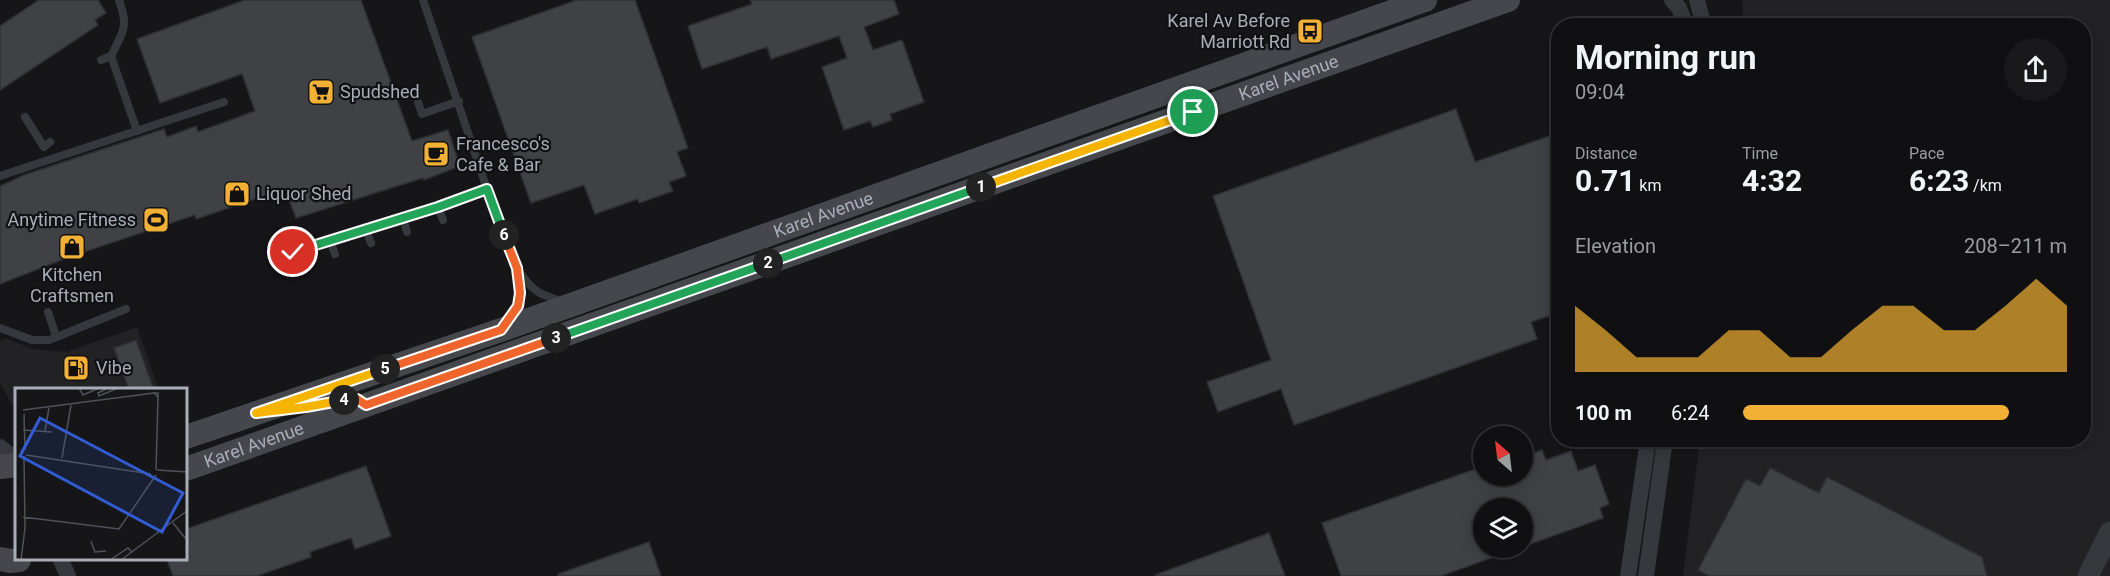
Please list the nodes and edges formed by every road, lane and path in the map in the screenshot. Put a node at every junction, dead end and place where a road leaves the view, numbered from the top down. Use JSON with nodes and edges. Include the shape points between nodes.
{"nodes":[{"id":1,"x":119,"y":0,"type":"edge"},
{"id":2,"x":423,"y":0,"type":"edge"},
{"id":3,"x":1425,"y":0,"type":"edge"},
{"id":4,"x":1508,"y":0,"type":"edge"},
{"id":5,"x":1672,"y":0,"type":"edge"},
{"id":6,"x":1697,"y":0,"type":"edge"},
{"id":7,"x":1683,"y":18,"type":"edge"},
{"id":8,"x":1702,"y":18,"type":"edge"},
{"id":9,"x":111,"y":56,"type":"junction"},
{"id":10,"x":101,"y":60,"type":"dead end"},
{"id":11,"x":459,"y":101,"type":"junction"},
{"id":12,"x":224,"y":102,"type":"dead end"},
{"id":13,"x":418,"y":102,"type":"dead end"},
{"id":14,"x":25,"y":117,"type":"dead end"},
{"id":15,"x":137,"y":131,"type":"junction"},
{"id":16,"x":50,"y":142,"type":"dead end"},
{"id":17,"x":0,"y":176,"type":"edge"},
{"id":18,"x":487,"y":189,"type":"junction"},
{"id":19,"x":438,"y":207,"type":"junction"},
{"id":20,"x":403,"y":218,"type":"junction"},
{"id":21,"x":443,"y":220,"type":"dead end"},
{"id":22,"x":366,"y":230,"type":"junction"},
{"id":23,"x":408,"y":232,"type":"dead end"},
{"id":24,"x":330,"y":241,"type":"junction"},
{"id":25,"x":371,"y":243,"type":"dead end"},
{"id":26,"x":335,"y":254,"type":"dead end"},
{"id":27,"x":298,"y":266,"type":"dead end"},
{"id":28,"x":517,"y":268,"type":"junction"},
{"id":29,"x":570,"y":305,"type":"junction"},
{"id":30,"x":126,"y":309,"type":"dead end"},
{"id":31,"x":48,"y":312,"type":"dead end"},
{"id":32,"x":0,"y":328,"type":"edge"},
{"id":33,"x":501,"y":330,"type":"junction"},
{"id":34,"x":56,"y":336,"type":"junction"},
{"id":35,"x":366,"y":405,"type":"junction"},
{"id":36,"x":256,"y":413,"type":"junction"},
{"id":37,"x":188,"y":436,"type":"edge"},
{"id":38,"x":0,"y":447,"type":"edge"},
{"id":39,"x":1647,"y":447,"type":"edge"},
{"id":40,"x":1664,"y":447,"type":"edge"},
{"id":41,"x":15,"y":459,"type":"edge"},
{"id":42,"x":15,"y":465,"type":"edge"},
{"id":43,"x":0,"y":467,"type":"edge"},
{"id":44,"x":188,"y":468,"type":"edge"},
{"id":45,"x":2110,"y":532,"type":"edge"},
{"id":46,"x":61,"y":561,"type":"edge"},
{"id":47,"x":2092,"y":574,"type":"edge"},
{"id":48,"x":68,"y":576,"type":"edge"},
{"id":49,"x":1628,"y":576,"type":"edge"},
{"id":50,"x":1646,"y":576,"type":"edge"}],
"edges":[{"from":1,"to":9,"type":"lane","via":[[125,22]]},
{"from":2,"to":11,"type":"lane"},
{"from":3,"to":29,"type":"main road","name":"Karel Avenue"},
{"from":4,"to":35,"type":"main road","name":"Karel Avenue"},
{"from":5,"to":7,"type":"street"},
{"from":6,"to":8,"type":"street"},
{"from":9,"to":10,"type":"lane"},
{"from":9,"to":15,"type":"lane"},
{"from":11,"to":13,"type":"lane","via":[[422,114]]},
{"from":11,"to":18,"type":"lane"},
{"from":12,"to":15,"type":"lane"},
{"from":14,"to":16,"type":"lane","via":[[44,147]]},
{"from":15,"to":17,"type":"lane"},
{"from":18,"to":19,"type":"lane"},
{"from":18,"to":28,"type":"lane"},
{"from":19,"to":20,"type":"lane"},
{"from":19,"to":21,"type":"lane"},
{"from":20,"to":22,"type":"lane"},
{"from":20,"to":23,"type":"lane"},
{"from":22,"to":24,"type":"lane"},
{"from":22,"to":25,"type":"lane"},
{"from":24,"to":26,"type":"lane"},
{"from":24,"to":27,"type":"lane","via":[[289,253]]},
{"from":28,"to":29,"type":"lane","via":[[530,287]]},
{"from":28,"to":33,"type":"lane","via":[[518,306]]},
{"from":29,"to":33,"type":"main road","name":"Karel Avenue"},
{"from":30,"to":34,"type":"lane"},
{"from":31,"to":34,"type":"lane"},
{"from":32,"to":34,"type":"lane","via":[[32,340]]},
{"from":33,"to":36,"type":"main road","name":"Karel Avenue"},
{"from":35,"to":36,"type":"main road","via":[[357,399],[347,399]]},
{"from":35,"to":44,"type":"main road","name":"Karel Avenue"},
{"from":36,"to":37,"type":"main road","name":"Karel Avenue"},
{"from":38,"to":41,"type":"street"},
{"from":39,"to":49,"type":"street"},
{"from":40,"to":50,"type":"street"},
{"from":42,"to":43,"type":"main road"},
{"from":45,"to":47,"type":"street"},
{"from":46,"to":48,"type":"street"}]}
